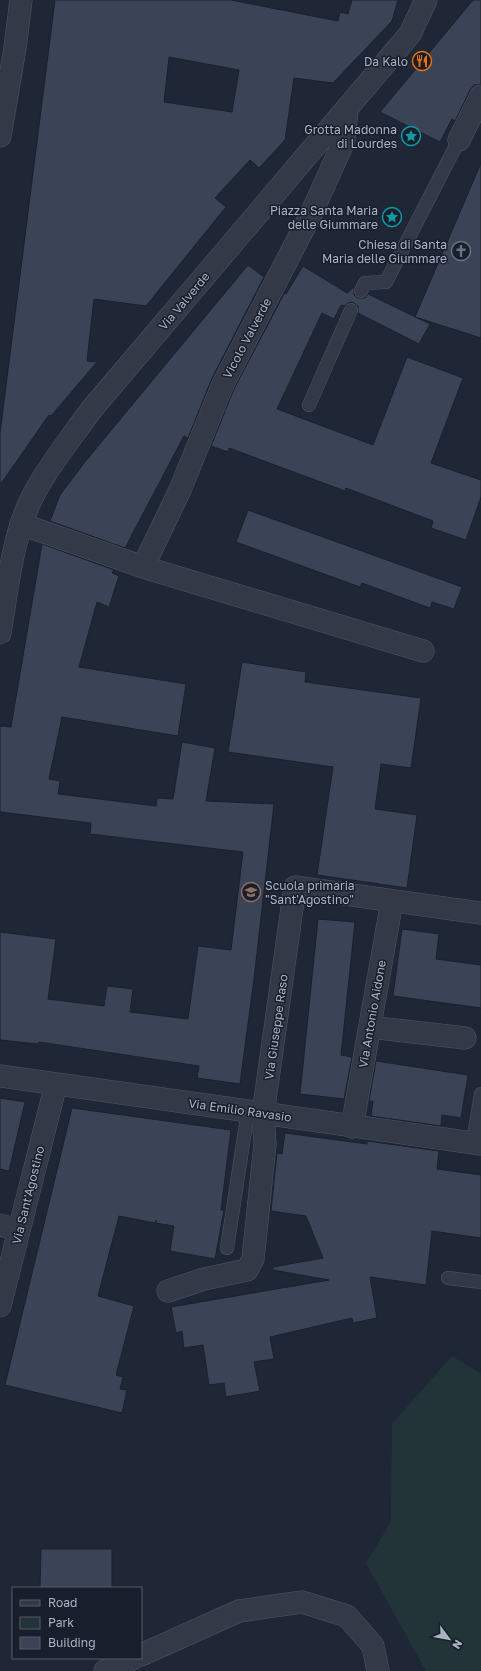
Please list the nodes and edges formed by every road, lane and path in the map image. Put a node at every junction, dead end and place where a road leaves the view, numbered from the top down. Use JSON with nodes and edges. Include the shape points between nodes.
{"nodes":[{"id":1,"x":21,"y":0,"type":"edge"},
{"id":2,"x":426,"y":0,"type":"edge"},
{"id":3,"x":481,"y":96,"type":"edge"},
{"id":4,"x":347,"y":109,"type":"junction"},
{"id":5,"x":0,"y":136,"type":"edge"},
{"id":6,"x":460,"y":140,"type":"joint"},
{"id":7,"x":361,"y":291,"type":"dead end"},
{"id":8,"x":351,"y":310,"type":"dead end"},
{"id":9,"x":309,"y":405,"type":"dead end"},
{"id":10,"x":21,"y":524,"type":"junction"},
{"id":11,"x":143,"y":567,"type":"junction"},
{"id":12,"x":0,"y":633,"type":"edge"},
{"id":13,"x":423,"y":651,"type":"dead end"},
{"id":14,"x":392,"y":901,"type":"junction"},
{"id":15,"x":481,"y":913,"type":"edge"},
{"id":16,"x":370,"y":1027,"type":"junction"},
{"id":17,"x":465,"y":1038,"type":"dead end"},
{"id":18,"x":0,"y":1076,"type":"edge"},
{"id":19,"x":56,"y":1084,"type":"junction"},
{"id":20,"x":481,"y":1094,"type":"edge"},
{"id":21,"x":256,"y":1112,"type":"junction"},
{"id":22,"x":352,"y":1127,"type":"junction"},
{"id":23,"x":477,"y":1144,"type":"edge"},
{"id":24,"x":9,"y":1228,"type":"edge"},
{"id":25,"x":227,"y":1248,"type":"dead end"},
{"id":26,"x":448,"y":1278,"type":"dead end"},
{"id":27,"x":481,"y":1282,"type":"edge"},
{"id":28,"x":168,"y":1291,"type":"dead end"},
{"id":29,"x":0,"y":1306,"type":"edge"},
{"id":30,"x":142,"y":1655,"type":"edge"},
{"id":31,"x":132,"y":1659,"type":"edge"},
{"id":32,"x":105,"y":1671,"type":"edge"},
{"id":33,"x":378,"y":1671,"type":"edge"}],
"edges":[{"from":1,"to":5,"type":"street"},
{"from":2,"to":4,"type":"street","name":"Via Valverde","via":[[410,34]]},
{"from":3,"to":6,"type":"street"},
{"from":4,"to":10,"type":"street","name":"Via Valverde","via":[[91,410],[38,487]]},
{"from":4,"to":11,"type":"street","name":"Vicolo Valverde","via":[[344,141],[297,242],[223,384],[180,490]]},
{"from":6,"to":7,"type":"lane","via":[[386,282],[365,283]]},
{"from":8,"to":9,"type":"lane"},
{"from":10,"to":11,"type":"street"},
{"from":10,"to":12,"type":"street","name":"Via Valverde"},
{"from":11,"to":13,"type":"street"},
{"from":14,"to":15,"type":"street","name":"Via Giuseppe Raso"},
{"from":14,"to":16,"type":"street","name":"Via Antonio Aidone"},
{"from":14,"to":21,"type":"street","name":"Via Giuseppe Raso","via":[[295,887]]},
{"from":16,"to":17,"type":"street"},
{"from":16,"to":22,"type":"street","name":"Via Antonio Aidone"},
{"from":18,"to":19,"type":"street","name":"Via Emilio Ravasio"},
{"from":19,"to":21,"type":"street","name":"Via Emilio Ravasio"},
{"from":19,"to":24,"type":"street","name":"Via Sant'Agostino"},
{"from":20,"to":23,"type":"lane"},
{"from":21,"to":22,"type":"street","name":"Via Emilio Ravasio"},
{"from":21,"to":25,"type":"lane"},
{"from":21,"to":28,"type":"street","name":"Via Giuseppe Raso","via":[[266,1144],[253,1259],[247,1270],[204,1279]]},
{"from":22,"to":23,"type":"street","name":"Via Emilio Ravasio"},
{"from":24,"to":29,"type":"street","name":"Via Sant'Agostino"},
{"from":26,"to":27,"type":"lane"},
{"from":30,"to":33,"type":"street","via":[[239,1611],[302,1602],[347,1616],[373,1646]]},
{"from":31,"to":32,"type":"street"}]}
